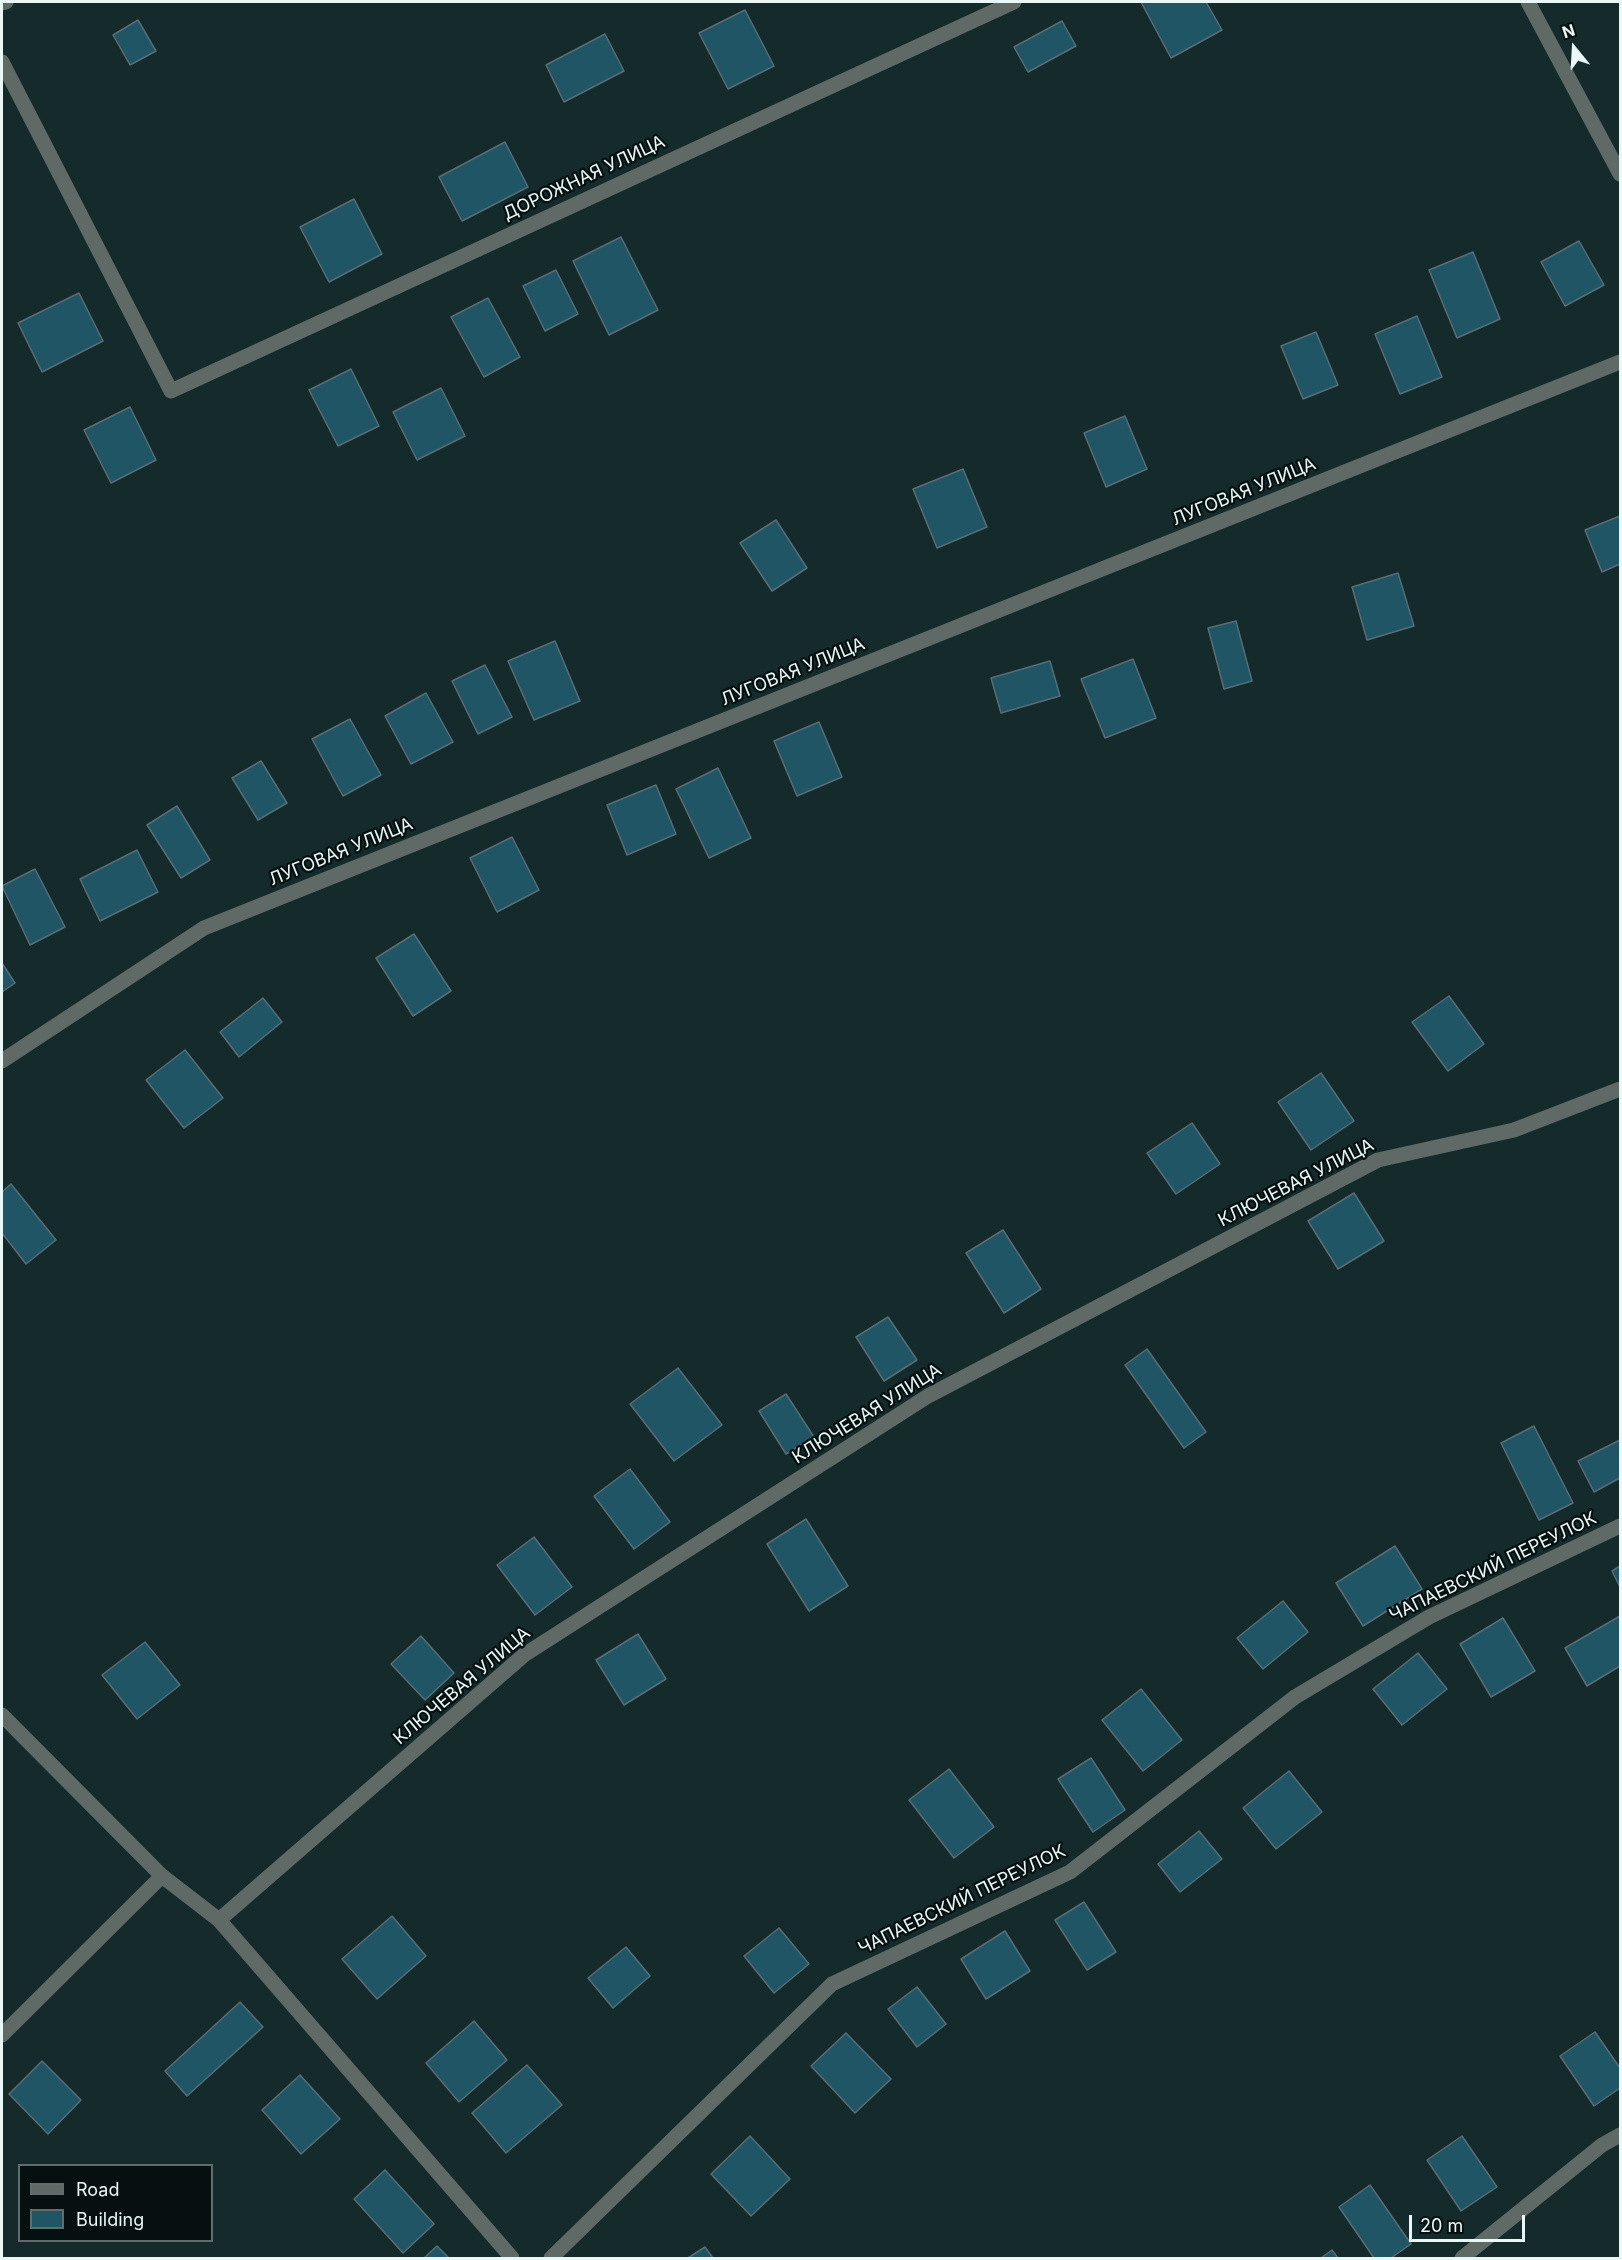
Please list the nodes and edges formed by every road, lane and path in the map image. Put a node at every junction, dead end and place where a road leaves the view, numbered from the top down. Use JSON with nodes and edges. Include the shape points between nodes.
{"nodes":[{"id":1,"x":1014,"y":2,"type":"edge"},
{"id":2,"x":1528,"y":2,"type":"edge"},
{"id":3,"x":2,"y":62,"type":"edge"},
{"id":4,"x":1620,"y":174,"type":"edge"},
{"id":5,"x":1620,"y":362,"type":"edge"},
{"id":6,"x":2,"y":1061,"type":"edge"},
{"id":7,"x":1620,"y":1089,"type":"edge"},
{"id":8,"x":1620,"y":1526,"type":"edge"},
{"id":9,"x":2,"y":1715,"type":"edge"},
{"id":10,"x":162,"y":1876,"type":"junction"},
{"id":11,"x":219,"y":1920,"type":"junction"},
{"id":12,"x":2,"y":2035,"type":"edge"},
{"id":13,"x":1620,"y":2135,"type":"edge"},
{"id":14,"x":512,"y":2259,"type":"edge"},
{"id":15,"x":551,"y":2259,"type":"edge"},
{"id":16,"x":1462,"y":2259,"type":"edge"}],
"edges":[{"from":1,"to":3,"type":"street","name":"ДОРОЖНАЯ УЛИЦА","via":[[171,391]]},
{"from":2,"to":4,"type":"street"},
{"from":5,"to":6,"type":"street","name":"ЛУГОВАЯ УЛИЦА","via":[[204,928]]},
{"from":7,"to":11,"type":"street","name":"КЛЮЧЕВАЯ УЛИЦА","via":[[1514,1130],[1378,1160],[928,1396],[524,1655]]},
{"from":8,"to":15,"type":"street","name":"ЧАПАЕВСКИЙ ПЕРЕУЛОК","via":[[1429,1617],[1295,1697],[1070,1872],[832,1984]]},
{"from":9,"to":10,"type":"street"},
{"from":10,"to":11,"type":"street"},
{"from":10,"to":12,"type":"street"},
{"from":11,"to":14,"type":"street"},
{"from":13,"to":16,"type":"street","via":[[1602,2145]]}]}
